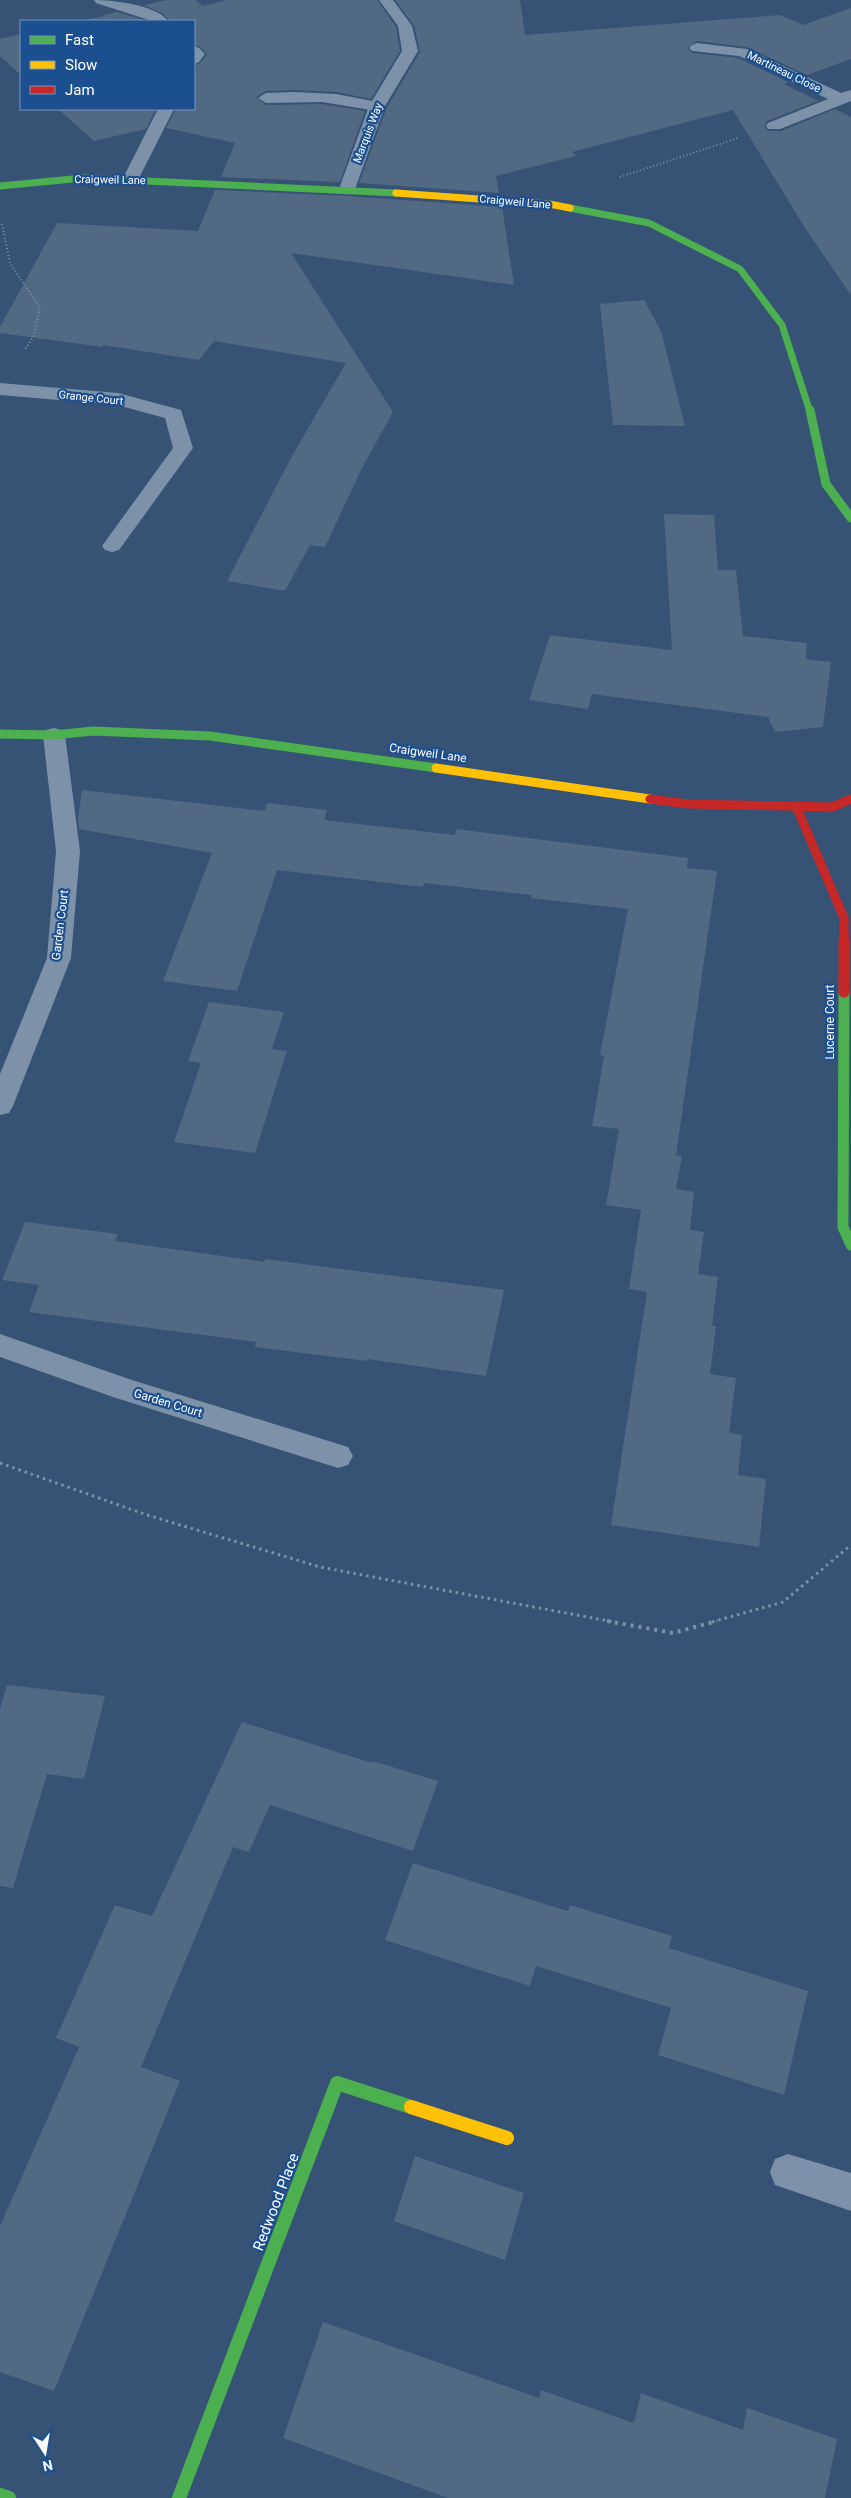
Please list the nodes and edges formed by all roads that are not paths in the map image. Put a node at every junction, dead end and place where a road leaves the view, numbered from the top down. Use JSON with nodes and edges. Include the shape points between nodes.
{"nodes":[{"id":1,"x":101,"y":0,"type":"edge"},
{"id":2,"x":386,"y":0,"type":"edge"},
{"id":3,"x":160,"y":20,"type":"edge"},
{"id":4,"x":697,"y":48,"type":"dead end"},
{"id":5,"x":846,"y":97,"type":"edge"},
{"id":6,"x":266,"y":98,"type":"dead end"},
{"id":7,"x":377,"y":106,"type":"junction"},
{"id":8,"x":165,"y":110,"type":"edge"},
{"id":9,"x":774,"y":126,"type":"road end"},
{"id":10,"x":130,"y":180,"type":"junction"},
{"id":11,"x":0,"y":186,"type":"edge"},
{"id":12,"x":346,"y":190,"type":"junction"},
{"id":13,"x":1,"y":389,"type":"edge"},
{"id":14,"x":851,"y":518,"type":"edge"},
{"id":15,"x":112,"y":546,"type":"dead end"},
{"id":16,"x":0,"y":734,"type":"edge"},
{"id":17,"x":54,"y":734,"type":"junction"},
{"id":18,"x":851,"y":799,"type":"edge"},
{"id":19,"x":796,"y":806,"type":"junction"},
{"id":20,"x":847,"y":918,"type":"edge"},
{"id":21,"x":0,"y":1106,"type":"edge"},
{"id":22,"x":851,"y":1245,"type":"edge"},
{"id":23,"x":0,"y":1345,"type":"edge"},
{"id":24,"x":338,"y":1456,"type":"dead end"},
{"id":25,"x":507,"y":2138,"type":"dead end"},
{"id":26,"x":788,"y":2172,"type":"dead end"},
{"id":27,"x":851,"y":2192,"type":"edge"},
{"id":28,"x":0,"y":2495,"type":"edge"},
{"id":29,"x":9,"y":2498,"type":"edge"},
{"id":30,"x":179,"y":2498,"type":"edge"}],
"edges":[{"from":1,"to":3,"type":"street"},
{"from":2,"to":7,"type":"street","name":"Marquis Way","via":[[405,26],[410,51]]},
{"from":4,"to":5,"type":"street","name":"Martineau Close","via":[[742,52]]},
{"from":5,"to":9,"type":"street","name":"Martineau Close"},
{"from":6,"to":7,"type":"street","via":[[344,99]]},
{"from":7,"to":12,"type":"street","name":"Marquis Way"},
{"from":8,"to":10,"type":"street"},
{"from":10,"to":11,"type":"street","name":"Craigweil Lane","via":[[83,178]]},
{"from":10,"to":12,"type":"street","name":"Craigweil Lane"},
{"from":12,"to":14,"type":"street","name":"Craigweil Lane","via":[[549,204],[649,223],[740,268],[782,324],[812,418],[826,484]]},
{"from":13,"to":15,"type":"street","name":"Grange Court","via":[[118,399],[174,414],[183,448]]},
{"from":16,"to":17,"type":"street","name":"Craigweil Lane"},
{"from":17,"to":19,"type":"street","name":"Craigweil Lane","via":[[93,731],[210,736],[688,804]]},
{"from":17,"to":21,"type":"street","name":"Garden Court","via":[[68,851],[59,958]]},
{"from":18,"to":19,"type":"street","name":"Craigweil Lane","via":[[832,807]]},
{"from":19,"to":20,"type":"street","name":"Lucerne Court"},
{"from":20,"to":22,"type":"street","name":"Lucerne Court","via":[[843,1227]]},
{"from":23,"to":24,"type":"street","name":"Garden Court","via":[[123,1389]]},
{"from":25,"to":30,"type":"street","name":"Redwood Place","via":[[337,2083]]},
{"from":26,"to":27,"type":"street"},
{"from":28,"to":29,"type":"street"}]}
